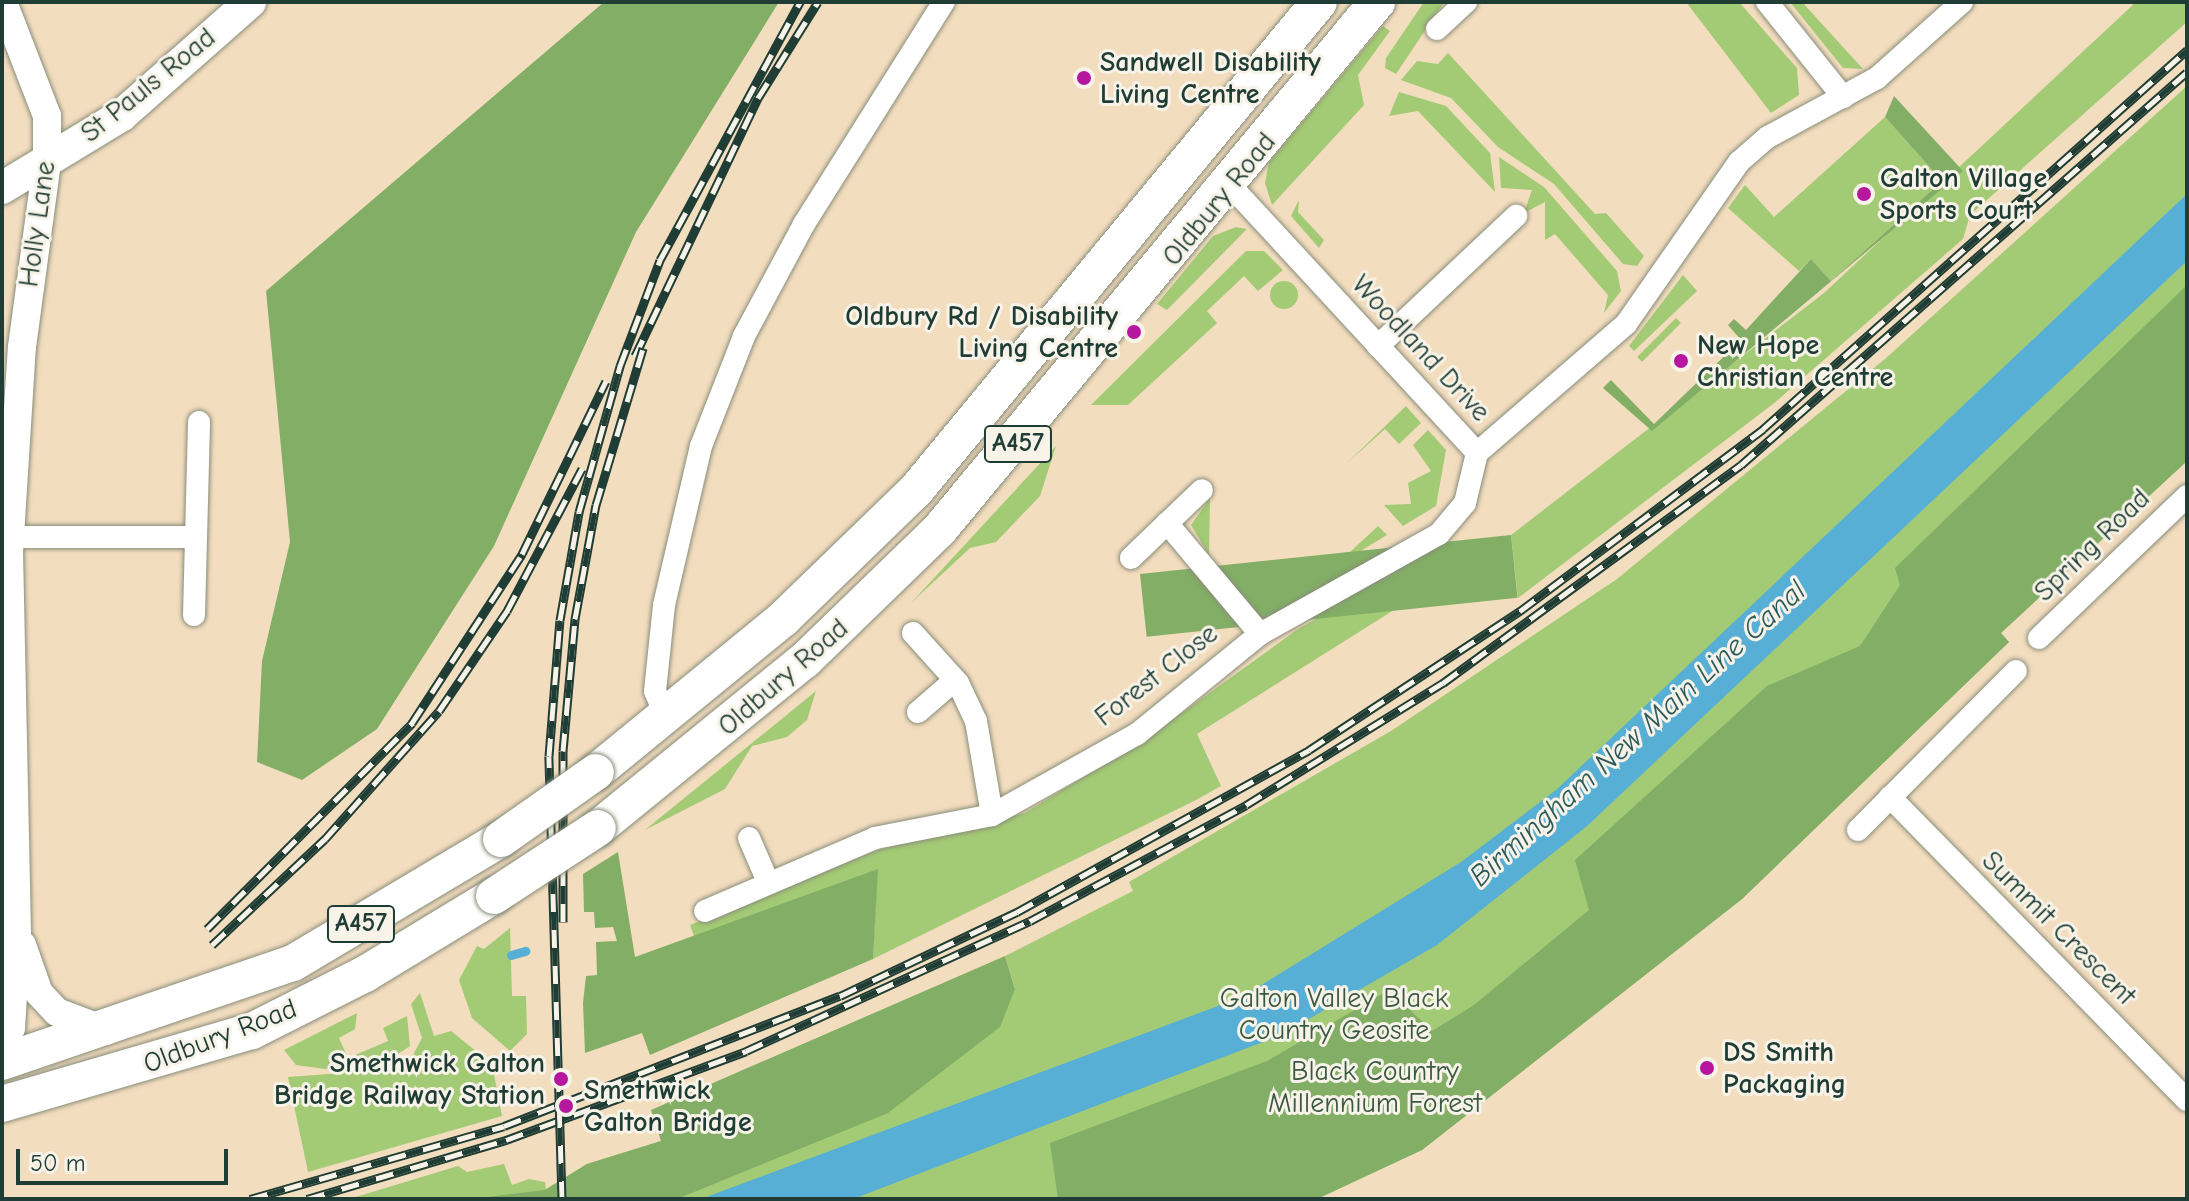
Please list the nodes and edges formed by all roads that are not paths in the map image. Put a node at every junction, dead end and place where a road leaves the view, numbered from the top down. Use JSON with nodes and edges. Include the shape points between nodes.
{"nodes":[{"id":1,"x":3,"y":2,"type":"edge"},
{"id":2,"x":250,"y":2,"type":"edge"},
{"id":3,"x":944,"y":2,"type":"edge"},
{"id":4,"x":1319,"y":2,"type":"edge"},
{"id":5,"x":1377,"y":2,"type":"edge"},
{"id":6,"x":1466,"y":2,"type":"edge"},
{"id":7,"x":1767,"y":2,"type":"edge"},
{"id":8,"x":1962,"y":2,"type":"edge"},
{"id":9,"x":1437,"y":29,"type":"dead end"},
{"id":10,"x":1843,"y":97,"type":"junction"},
{"id":11,"x":47,"y":162,"type":"junction"},
{"id":12,"x":1230,"y":185,"type":"junction"},
{"id":13,"x":2,"y":188,"type":"edge"},
{"id":14,"x":1516,"y":216,"type":"dead end"},
{"id":15,"x":1378,"y":346,"type":"junction"},
{"id":16,"x":199,"y":422,"type":"dead end"},
{"id":17,"x":1477,"y":453,"type":"junction"},
{"id":18,"x":1202,"y":490,"type":"dead end"},
{"id":19,"x":2187,"y":496,"type":"edge"},
{"id":20,"x":1167,"y":523,"type":"junction"},
{"id":21,"x":193,"y":537,"type":"junction"},
{"id":22,"x":8,"y":548,"type":"edge"},
{"id":23,"x":1131,"y":558,"type":"dead end"},
{"id":24,"x":194,"y":615,"type":"dead end"},
{"id":25,"x":913,"y":633,"type":"dead end"},
{"id":26,"x":1260,"y":634,"type":"junction"},
{"id":27,"x":2039,"y":638,"type":"dead end"},
{"id":28,"x":2016,"y":671,"type":"dead end"},
{"id":29,"x":955,"y":680,"type":"junction"},
{"id":30,"x":918,"y":712,"type":"dead end"},
{"id":31,"x":666,"y":717,"type":"junction"},
{"id":32,"x":1890,"y":797,"type":"junction"},
{"id":33,"x":992,"y":815,"type":"junction"},
{"id":34,"x":1858,"y":830,"type":"dead end"},
{"id":35,"x":749,"y":838,"type":"dead end"},
{"id":36,"x":9,"y":846,"type":"edge"},
{"id":37,"x":768,"y":882,"type":"junction"},
{"id":38,"x":705,"y":911,"type":"dead end"},
{"id":39,"x":17,"y":933,"type":"junction"},
{"id":40,"x":108,"y":1031,"type":"junction"},
{"id":41,"x":2,"y":1047,"type":"edge"},
{"id":42,"x":2,"y":1062,"type":"edge"},
{"id":43,"x":2187,"y":1100,"type":"edge"},
{"id":44,"x":2,"y":1104,"type":"edge"}],
"edges":[{"from":1,"to":11,"type":"street","name":"Holly Lane","via":[[47,116]]},
{"from":2,"to":11,"type":"main road","name":"St Pauls Road","via":[[122,115]]},
{"from":3,"to":31,"type":"street","via":[[804,224],[744,336],[701,446],[664,605],[655,691]]},
{"from":4,"to":31,"type":"main road","name":"Oldbury Road","number":"A457","via":[[917,489],[783,619]]},
{"from":5,"to":12,"type":"main road","name":"Oldbury Road","number":"A457"},
{"from":6,"to":9,"type":"street"},
{"from":7,"to":10,"type":"street"},
{"from":8,"to":10,"type":"street","name":"Woodland Drive","via":[[1877,78]]},
{"from":10,"to":17,"type":"street","name":"Woodland Drive","via":[[1739,162],[1626,324]]},
{"from":11,"to":13,"type":"main road","name":"St Pauls Road"},
{"from":11,"to":22,"type":"street","name":"Holly Lane","via":[[22,347]]},
{"from":12,"to":15,"type":"street","name":"Woodland Drive"},
{"from":12,"to":44,"type":"main road","name":"Oldbury Road","number":"A457","bridge":true,"via":[[930,540],[794,671],[598,828],[365,974],[252,1031]]},
{"from":14,"to":15,"type":"street"},
{"from":15,"to":17,"type":"street","name":"Woodland Drive"},
{"from":16,"to":21,"type":"street"},
{"from":17,"to":26,"type":"street","name":"Forest Close","via":[[1465,503],[1439,534]]},
{"from":18,"to":20,"type":"street"},
{"from":19,"to":27,"type":"street","name":"Spring Road"},
{"from":20,"to":23,"type":"street"},
{"from":20,"to":26,"type":"street"},
{"from":21,"to":22,"type":"street"},
{"from":21,"to":24,"type":"street"},
{"from":22,"to":36,"type":"street","name":"Holly Lane"},
{"from":25,"to":29,"type":"street"},
{"from":26,"to":33,"type":"street","name":"Forest Close","via":[[1137,734]]},
{"from":28,"to":32,"type":"street"},
{"from":29,"to":30,"type":"street"},
{"from":29,"to":33,"type":"street","via":[[976,721]]},
{"from":31,"to":40,"type":"main road","name":"Oldbury Road","number":"A457","bridge":true,"via":[[501,839],[293,963]]},
{"from":32,"to":34,"type":"street"},
{"from":32,"to":43,"type":"street","name":"Summit Crescent"},
{"from":33,"to":37,"type":"street","name":"Forest Close","via":[[905,829]]},
{"from":35,"to":37,"type":"street"},
{"from":36,"to":39,"type":"street","name":"Holly Lane"},
{"from":37,"to":38,"type":"street","name":"Forest Close"},
{"from":39,"to":40,"type":"street","name":"Holly Lane","via":[[48,1003]]},
{"from":39,"to":41,"type":"street","name":"Holly Lane","via":[[11,1028]]},
{"from":40,"to":42,"type":"main road","name":"Oldbury Road","number":"A457"}]}
